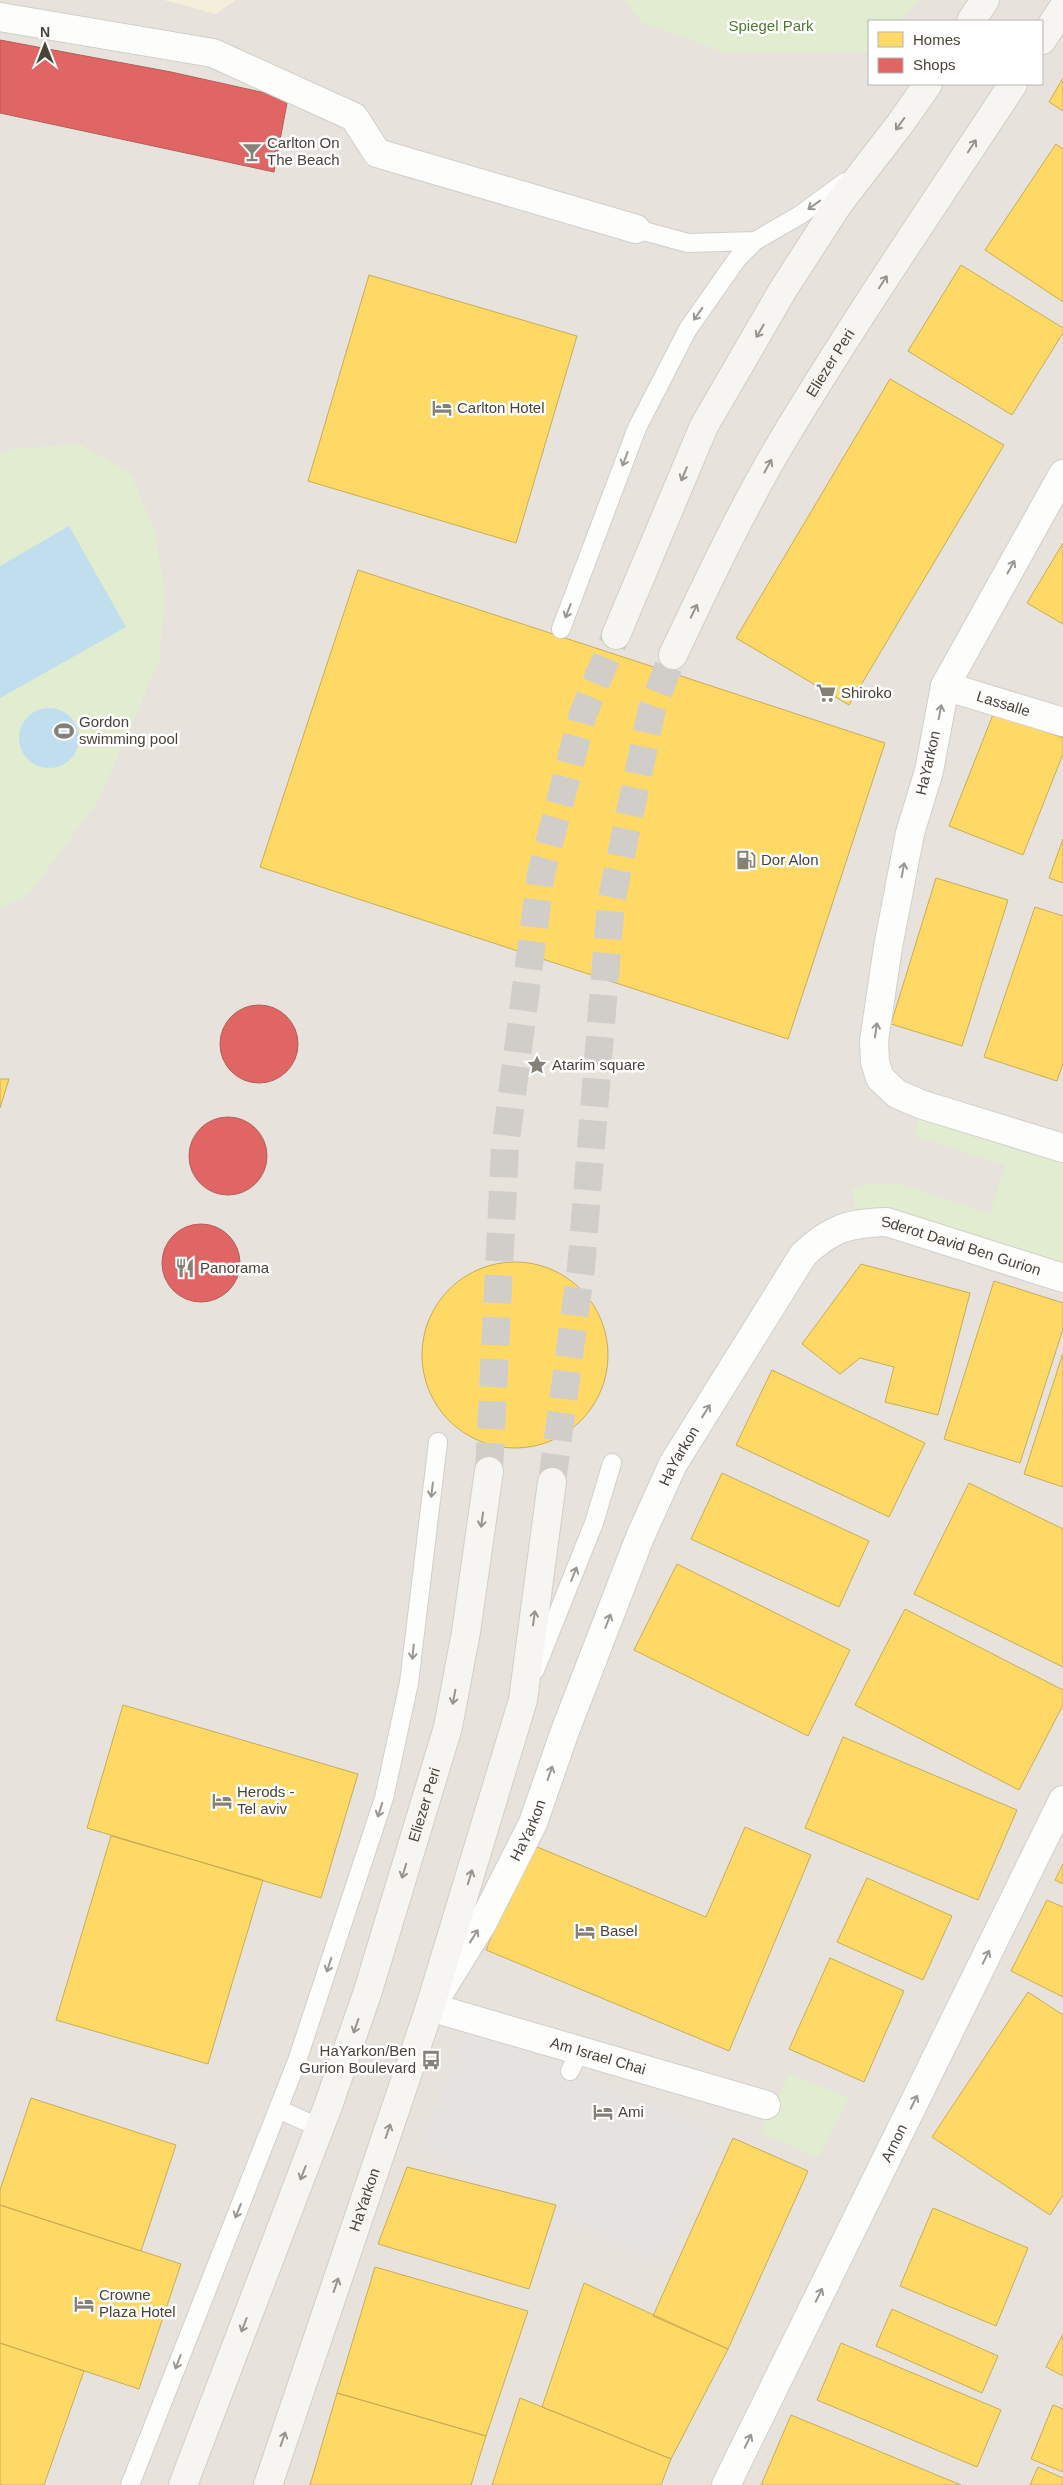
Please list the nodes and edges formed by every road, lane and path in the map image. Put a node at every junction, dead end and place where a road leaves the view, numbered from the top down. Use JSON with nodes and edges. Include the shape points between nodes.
{"nodes":[{"id":1,"x":985,"y":0,"type":"edge"},
{"id":2,"x":1063,"y":8,"type":"edge"},
{"id":3,"x":0,"y":16,"type":"edge"},
{"id":4,"x":971,"y":20,"type":"edge"},
{"id":5,"x":1043,"y":38,"type":"edge"},
{"id":6,"x":927,"y":85,"type":"edge"},
{"id":7,"x":1012,"y":85,"type":"edge"},
{"id":8,"x":868,"y":166,"type":"junction"},
{"id":9,"x":636,"y":229,"type":"joint"},
{"id":10,"x":755,"y":241,"type":"junction"},
{"id":11,"x":1063,"y":474,"type":"edge"},
{"id":12,"x":561,"y":629,"type":"dead end"},
{"id":13,"x":616,"y":635,"type":"tunnel mouth"},
{"id":14,"x":673,"y":655,"type":"tunnel mouth"},
{"id":15,"x":945,"y":686,"type":"junction"},
{"id":16,"x":1063,"y":722,"type":"edge"},
{"id":17,"x":1063,"y":1148,"type":"edge"},
{"id":18,"x":858,"y":1223,"type":"joint"},
{"id":19,"x":1063,"y":1278,"type":"edge"},
{"id":20,"x":438,"y":1442,"type":"dead end"},
{"id":21,"x":612,"y":1463,"type":"dead end"},
{"id":22,"x":489,"y":1472,"type":"tunnel mouth"},
{"id":23,"x":552,"y":1482,"type":"tunnel mouth"},
{"id":24,"x":523,"y":1700,"type":"junction"},
{"id":25,"x":1063,"y":1800,"type":"edge"},
{"id":26,"x":430,"y":2007,"type":"junction"},
{"id":27,"x":766,"y":2105,"type":"dead end"},
{"id":28,"x":278,"y":2109,"type":"junction"},
{"id":29,"x":320,"y":2128,"type":"junction"},
{"id":30,"x":130,"y":2485,"type":"edge"},
{"id":31,"x":183,"y":2485,"type":"edge"},
{"id":32,"x":268,"y":2485,"type":"edge"},
{"id":33,"x":726,"y":2485,"type":"edge"}],
"edges":[{"from":1,"to":4,"type":"main road"},
{"from":2,"to":5,"type":"main road"},
{"from":3,"to":9,"type":"street","via":[[213,53],[354,117],[377,153]]},
{"from":6,"to":8,"type":"main road","one_way":true},
{"from":14,"to":7,"type":"main road","name":"Eliezer Peri","one_way":true,"via":[[734,528],[781,443]]},
{"from":8,"to":10,"type":"lane","one_way":true,"via":[[800,215]]},
{"from":8,"to":13,"type":"main road","one_way":true,"via":[[839,202],[784,288],[704,426]]},
{"from":9,"to":10,"type":"lane","via":[[688,243]]},
{"from":10,"to":12,"type":"lane","one_way":true,"via":[[737,259],[688,328],[637,428]]},
{"from":15,"to":11,"type":"street","name":"HaYarkon","one_way":true},
{"from":15,"to":16,"type":"street","name":"Lassalle"},
{"from":17,"to":15,"type":"street","name":"HaYarkon","one_way":true,"via":[[897,1094],[880,1078],[875,1062],[874,1040],[888,947],[910,833],[929,771]]},
{"from":18,"to":19,"type":"street","name":"Sderot David Ben Gurion","via":[[887,1222]]},
{"from":26,"to":18,"type":"street","name":"HaYarkon","one_way":true,"via":[[482,1924],[533,1823],[637,1546],[673,1464],[803,1255],[821,1238]]},
{"from":20,"to":28,"type":"lane","one_way":true,"via":[[409,1683],[384,1798]]},
{"from":24,"to":21,"type":"lane","one_way":true,"via":[[594,1523]]},
{"from":22,"to":29,"type":"main road","name":"Eliezer Peri","one_way":true,"via":[[466,1632],[448,1727],[368,1991]]},
{"from":24,"to":23,"type":"main road","one_way":true},
{"from":26,"to":24,"type":"main road","one_way":true},
{"from":33,"to":25,"type":"street","name":"Arnon","one_way":true},
{"from":26,"to":27,"type":"street","name":"Am Israel Chai","via":[[575,2061]]},
{"from":32,"to":26,"type":"main road","name":"HaYarkon","one_way":true},
{"from":28,"to":29,"type":"lane"},
{"from":28,"to":30,"type":"lane","one_way":true},
{"from":29,"to":31,"type":"main road","one_way":true}]}
